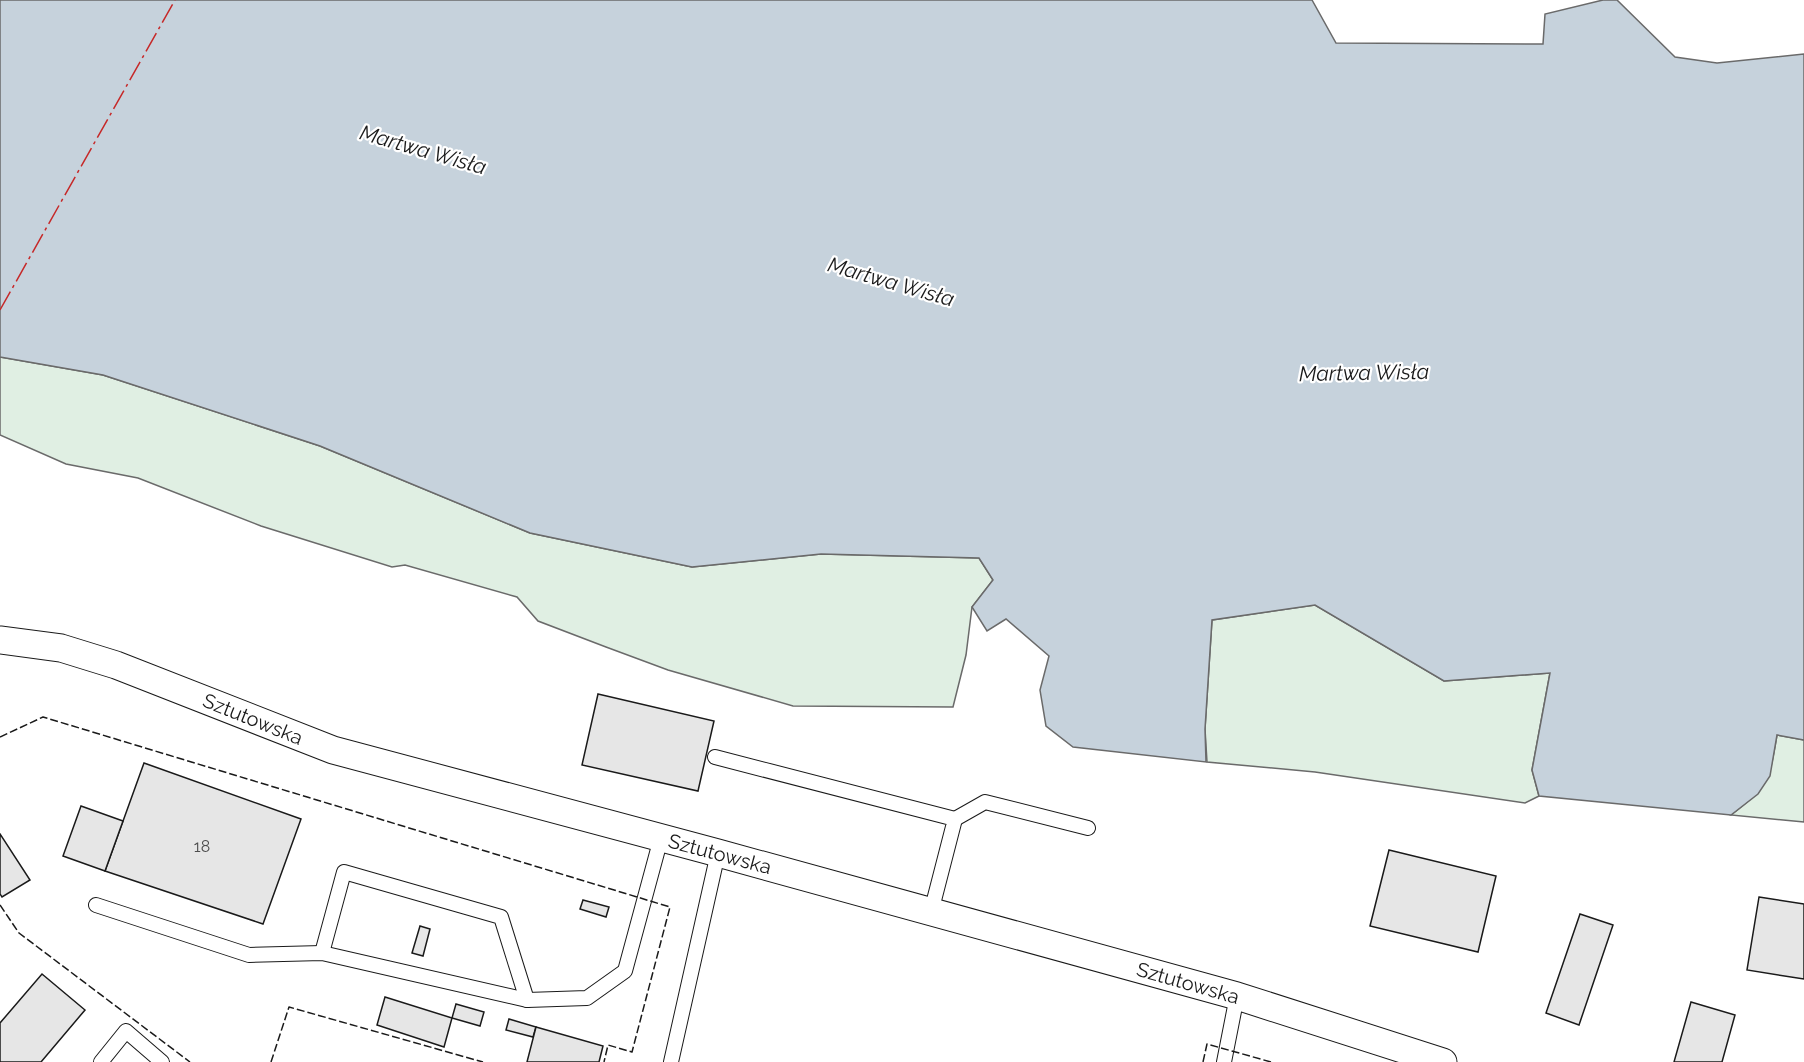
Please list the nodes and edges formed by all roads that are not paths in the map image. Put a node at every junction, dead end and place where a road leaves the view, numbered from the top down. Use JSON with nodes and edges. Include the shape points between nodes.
{"nodes":[{"id":1,"x":0,"y":640,"type":"edge"},
{"id":2,"x":715,"y":757,"type":"dead end"},
{"id":3,"x":955,"y":819,"type":"junction"},
{"id":4,"x":1089,"y":828,"type":"dead end"},
{"id":5,"x":661,"y":838,"type":"junction"},
{"id":6,"x":718,"y":853,"type":"junction"},
{"id":7,"x":96,"y":905,"type":"dead end"},
{"id":8,"x":931,"y":912,"type":"junction"},
{"id":9,"x":322,"y":953,"type":"junction"},
{"id":10,"x":1237,"y":996,"type":"junction"},
{"id":11,"x":527,"y":1000,"type":"junction"},
{"id":12,"x":100,"y":1062,"type":"edge"},
{"id":13,"x":162,"y":1062,"type":"edge"},
{"id":14,"x":671,"y":1062,"type":"edge"},
{"id":15,"x":1224,"y":1062,"type":"edge"},
{"id":16,"x":1443,"y":1062,"type":"edge"}],
"edges":[{"from":1,"to":5,"type":"street","name":"Sztutowska","via":[[61,648],[116,665],[333,750]]},
{"from":2,"to":3,"type":"lane"},
{"from":3,"to":4,"type":"lane","via":[[985,802]]},
{"from":3,"to":8,"type":"lane"},
{"from":5,"to":6,"type":"street","name":"Sztutowska"},
{"from":5,"to":11,"type":"lane","via":[[625,971],[587,998]]},
{"from":6,"to":8,"type":"street","name":"Sztutowska"},
{"from":6,"to":14,"type":"lane"},
{"from":7,"to":9,"type":"lane","via":[[249,956]]},
{"from":8,"to":10,"type":"street","name":"Sztutowska"},
{"from":9,"to":11,"type":"lane"},
{"from":9,"to":11,"type":"lane","via":[[344,872],[501,918]]},
{"from":10,"to":15,"type":"lane"},
{"from":10,"to":16,"type":"street","name":"Sztutowska"},
{"from":12,"to":13,"type":"lane","via":[[126,1031]]}]}
